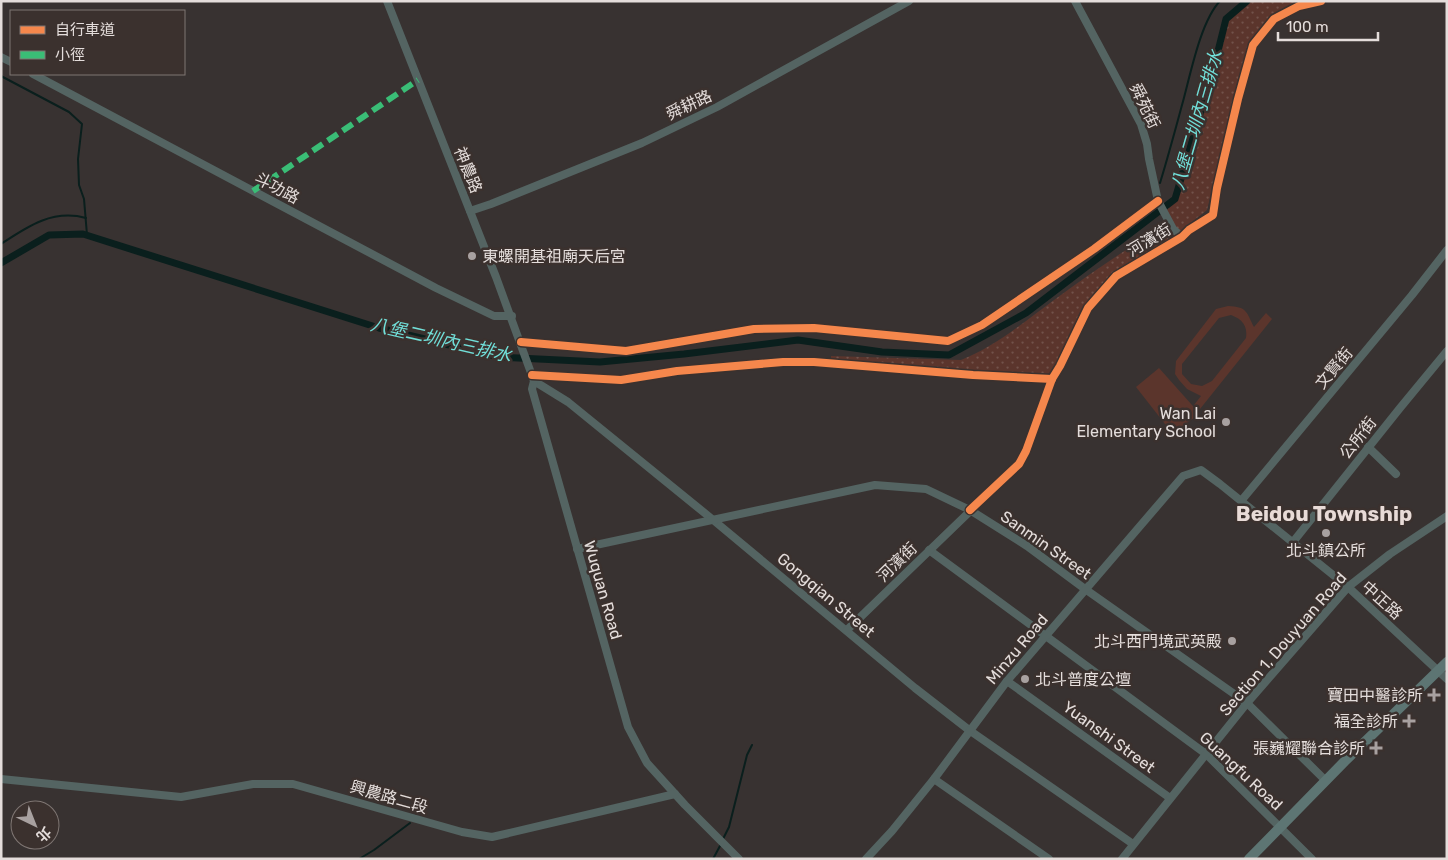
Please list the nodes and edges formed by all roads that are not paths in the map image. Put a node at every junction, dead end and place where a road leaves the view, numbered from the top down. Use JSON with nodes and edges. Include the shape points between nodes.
{"nodes":[{"id":1,"x":387,"y":1,"type":"edge"},
{"id":2,"x":909,"y":1,"type":"edge"},
{"id":3,"x":1075,"y":1,"type":"edge"},
{"id":4,"x":1321,"y":1,"type":"edge"},
{"id":5,"x":35,"y":75,"type":"edge"},
{"id":6,"x":1158,"y":201,"type":"junction"},
{"id":7,"x":470,"y":211,"type":"junction"},
{"id":8,"x":1182,"y":237,"type":"junction"},
{"id":9,"x":1447,"y":250,"type":"edge"},
{"id":10,"x":512,"y":316,"type":"junction"},
{"id":11,"x":522,"y":346,"type":"junction"},
{"id":12,"x":1447,"y":351,"type":"edge"},
{"id":13,"x":532,"y":376,"type":"junction"},
{"id":14,"x":1052,"y":379,"type":"junction"},
{"id":15,"x":1368,"y":447,"type":"junction"},
{"id":16,"x":1201,"y":470,"type":"joint"},
{"id":17,"x":1396,"y":474,"type":"dead end"},
{"id":18,"x":1241,"y":501,"type":"junction"},
{"id":19,"x":970,"y":510,"type":"junction"},
{"id":20,"x":1447,"y":516,"type":"edge"},
{"id":21,"x":712,"y":519,"type":"junction"},
{"id":22,"x":1293,"y":542,"type":"junction"},
{"id":23,"x":577,"y":549,"type":"junction"},
{"id":24,"x":929,"y":550,"type":"junction"},
{"id":25,"x":1348,"y":587,"type":"junction"},
{"id":26,"x":1086,"y":589,"type":"junction"},
{"id":27,"x":847,"y":630,"type":"junction"},
{"id":28,"x":1045,"y":636,"type":"junction"},
{"id":29,"x":1447,"y":662,"type":"edge"},
{"id":30,"x":1438,"y":671,"type":"junction"},
{"id":31,"x":1447,"y":679,"type":"edge"},
{"id":32,"x":1008,"y":681,"type":"junction"},
{"id":33,"x":1247,"y":703,"type":"junction"},
{"id":34,"x":969,"y":730,"type":"junction"},
{"id":35,"x":1206,"y":754,"type":"junction"},
{"id":36,"x":1,"y":779,"type":"edge"},
{"id":37,"x":934,"y":779,"type":"junction"},
{"id":38,"x":1326,"y":781,"type":"junction"},
{"id":39,"x":675,"y":794,"type":"junction"},
{"id":40,"x":1170,"y":798,"type":"junction"},
{"id":41,"x":1281,"y":828,"type":"junction"},
{"id":42,"x":1133,"y":844,"type":"junction"},
{"id":43,"x":739,"y":859,"type":"edge"},
{"id":44,"x":866,"y":859,"type":"edge"},
{"id":45,"x":1049,"y":859,"type":"edge"},
{"id":46,"x":1122,"y":859,"type":"edge"},
{"id":47,"x":1249,"y":859,"type":"edge"},
{"id":48,"x":1312,"y":859,"type":"edge"}],
"edges":[{"from":1,"to":7,"type":"street","name":"神農路"},
{"from":2,"to":7,"type":"street","name":"舜耕路","via":[[717,108],[642,143]]},
{"from":3,"to":6,"type":"street","name":"舜苑街","via":[[1141,124]]},
{"from":4,"to":8,"type":"street","name":"河濱街","via":[[1299,6],[1274,19],[1253,45],[1213,215]]},
{"from":5,"to":10,"type":"street","name":"斗功路","via":[[436,288],[494,316]]},
{"from":6,"to":8,"type":"street","name":"舜苑街","via":[[1172,229]]},
{"from":6,"to":11,"type":"street","via":[[982,325],[948,341],[814,328],[754,329],[626,351]]},
{"from":7,"to":10,"type":"street","name":"神農路"},
{"from":8,"to":14,"type":"street","name":"河濱街","via":[[1116,276],[1088,308]]},
{"from":9,"to":18,"type":"street","name":"文賢街"},
{"from":10,"to":11,"type":"street","name":"神農路"},
{"from":11,"to":13,"type":"street"},
{"from":12,"to":15,"type":"street","name":"公所街"},
{"from":13,"to":14,"type":"street","via":[[620,380],[677,371],[814,362]]},
{"from":13,"to":21,"type":"street","name":"Gongqian Street"},
{"from":13,"to":23,"type":"street","name":"Wuquan Road","via":[[532,389]]},
{"from":14,"to":19,"type":"street","name":"河濱街","via":[[1019,464]]},
{"from":15,"to":17,"type":"street"},
{"from":15,"to":22,"type":"street","name":"公所街"},
{"from":16,"to":18,"type":"street","name":"中正路"},
{"from":16,"to":26,"type":"street","name":"Minzu Road","via":[[1183,476]]},
{"from":18,"to":22,"type":"street","name":"中正路"},
{"from":19,"to":21,"type":"street","name":"Sanmin Street","via":[[926,489],[875,485]]},
{"from":19,"to":24,"type":"street","name":"河濱街"},
{"from":19,"to":26,"type":"street","name":"Sanmin Street"},
{"from":20,"to":25,"type":"street","name":"Section 1, Douyuan Road"},
{"from":21,"to":23,"type":"street","name":"Sanmin Street"},
{"from":21,"to":27,"type":"street","name":"Gongqian Street"},
{"from":22,"to":25,"type":"street","name":"中正路"},
{"from":23,"to":39,"type":"street","name":"Wuquan Road","via":[[628,727],[647,763]]},
{"from":24,"to":27,"type":"street","name":"河濱街"},
{"from":24,"to":28,"type":"street","name":"Guangfu Road"},
{"from":25,"to":30,"type":"street","name":"中正路"},
{"from":25,"to":33,"type":"street","name":"Section 1, Douyuan Road"},
{"from":26,"to":28,"type":"street","name":"Minzu Road"},
{"from":26,"to":33,"type":"street","name":"Sanmin Street"},
{"from":27,"to":34,"type":"street","name":"Gongqian Street"},
{"from":28,"to":32,"type":"street","name":"Minzu Road"},
{"from":28,"to":35,"type":"street","name":"Guangfu Road"},
{"from":29,"to":30,"type":"main road"},
{"from":30,"to":31,"type":"street","name":"中正路"},
{"from":30,"to":38,"type":"main road"},
{"from":32,"to":34,"type":"street","name":"Minzu Road"},
{"from":32,"to":40,"type":"street","name":"Yuanshi Street"},
{"from":33,"to":35,"type":"street","name":"Section 1, Douyuan Road"},
{"from":33,"to":38,"type":"street","name":"Sanmin Street"},
{"from":34,"to":37,"type":"street","name":"Minzu Road"},
{"from":34,"to":42,"type":"street","name":"Gongqian Street"},
{"from":35,"to":40,"type":"street","name":"Section 1, Douyuan Road"},
{"from":35,"to":41,"type":"street","name":"Guangfu Road"},
{"from":36,"to":39,"type":"street","name":"興農路二段","via":[[181,797],[253,784],[293,784],[462,832],[492,837]]},
{"from":37,"to":44,"type":"street","name":"Minzu Road"},
{"from":37,"to":45,"type":"street"},
{"from":38,"to":41,"type":"main road"},
{"from":39,"to":43,"type":"street"},
{"from":40,"to":42,"type":"street","name":"Section 1, Douyuan Road"},
{"from":41,"to":47,"type":"main road"},
{"from":41,"to":48,"type":"street","name":"Guangfu Road"},
{"from":42,"to":46,"type":"street","name":"Section 1, Douyuan Road"}]}
